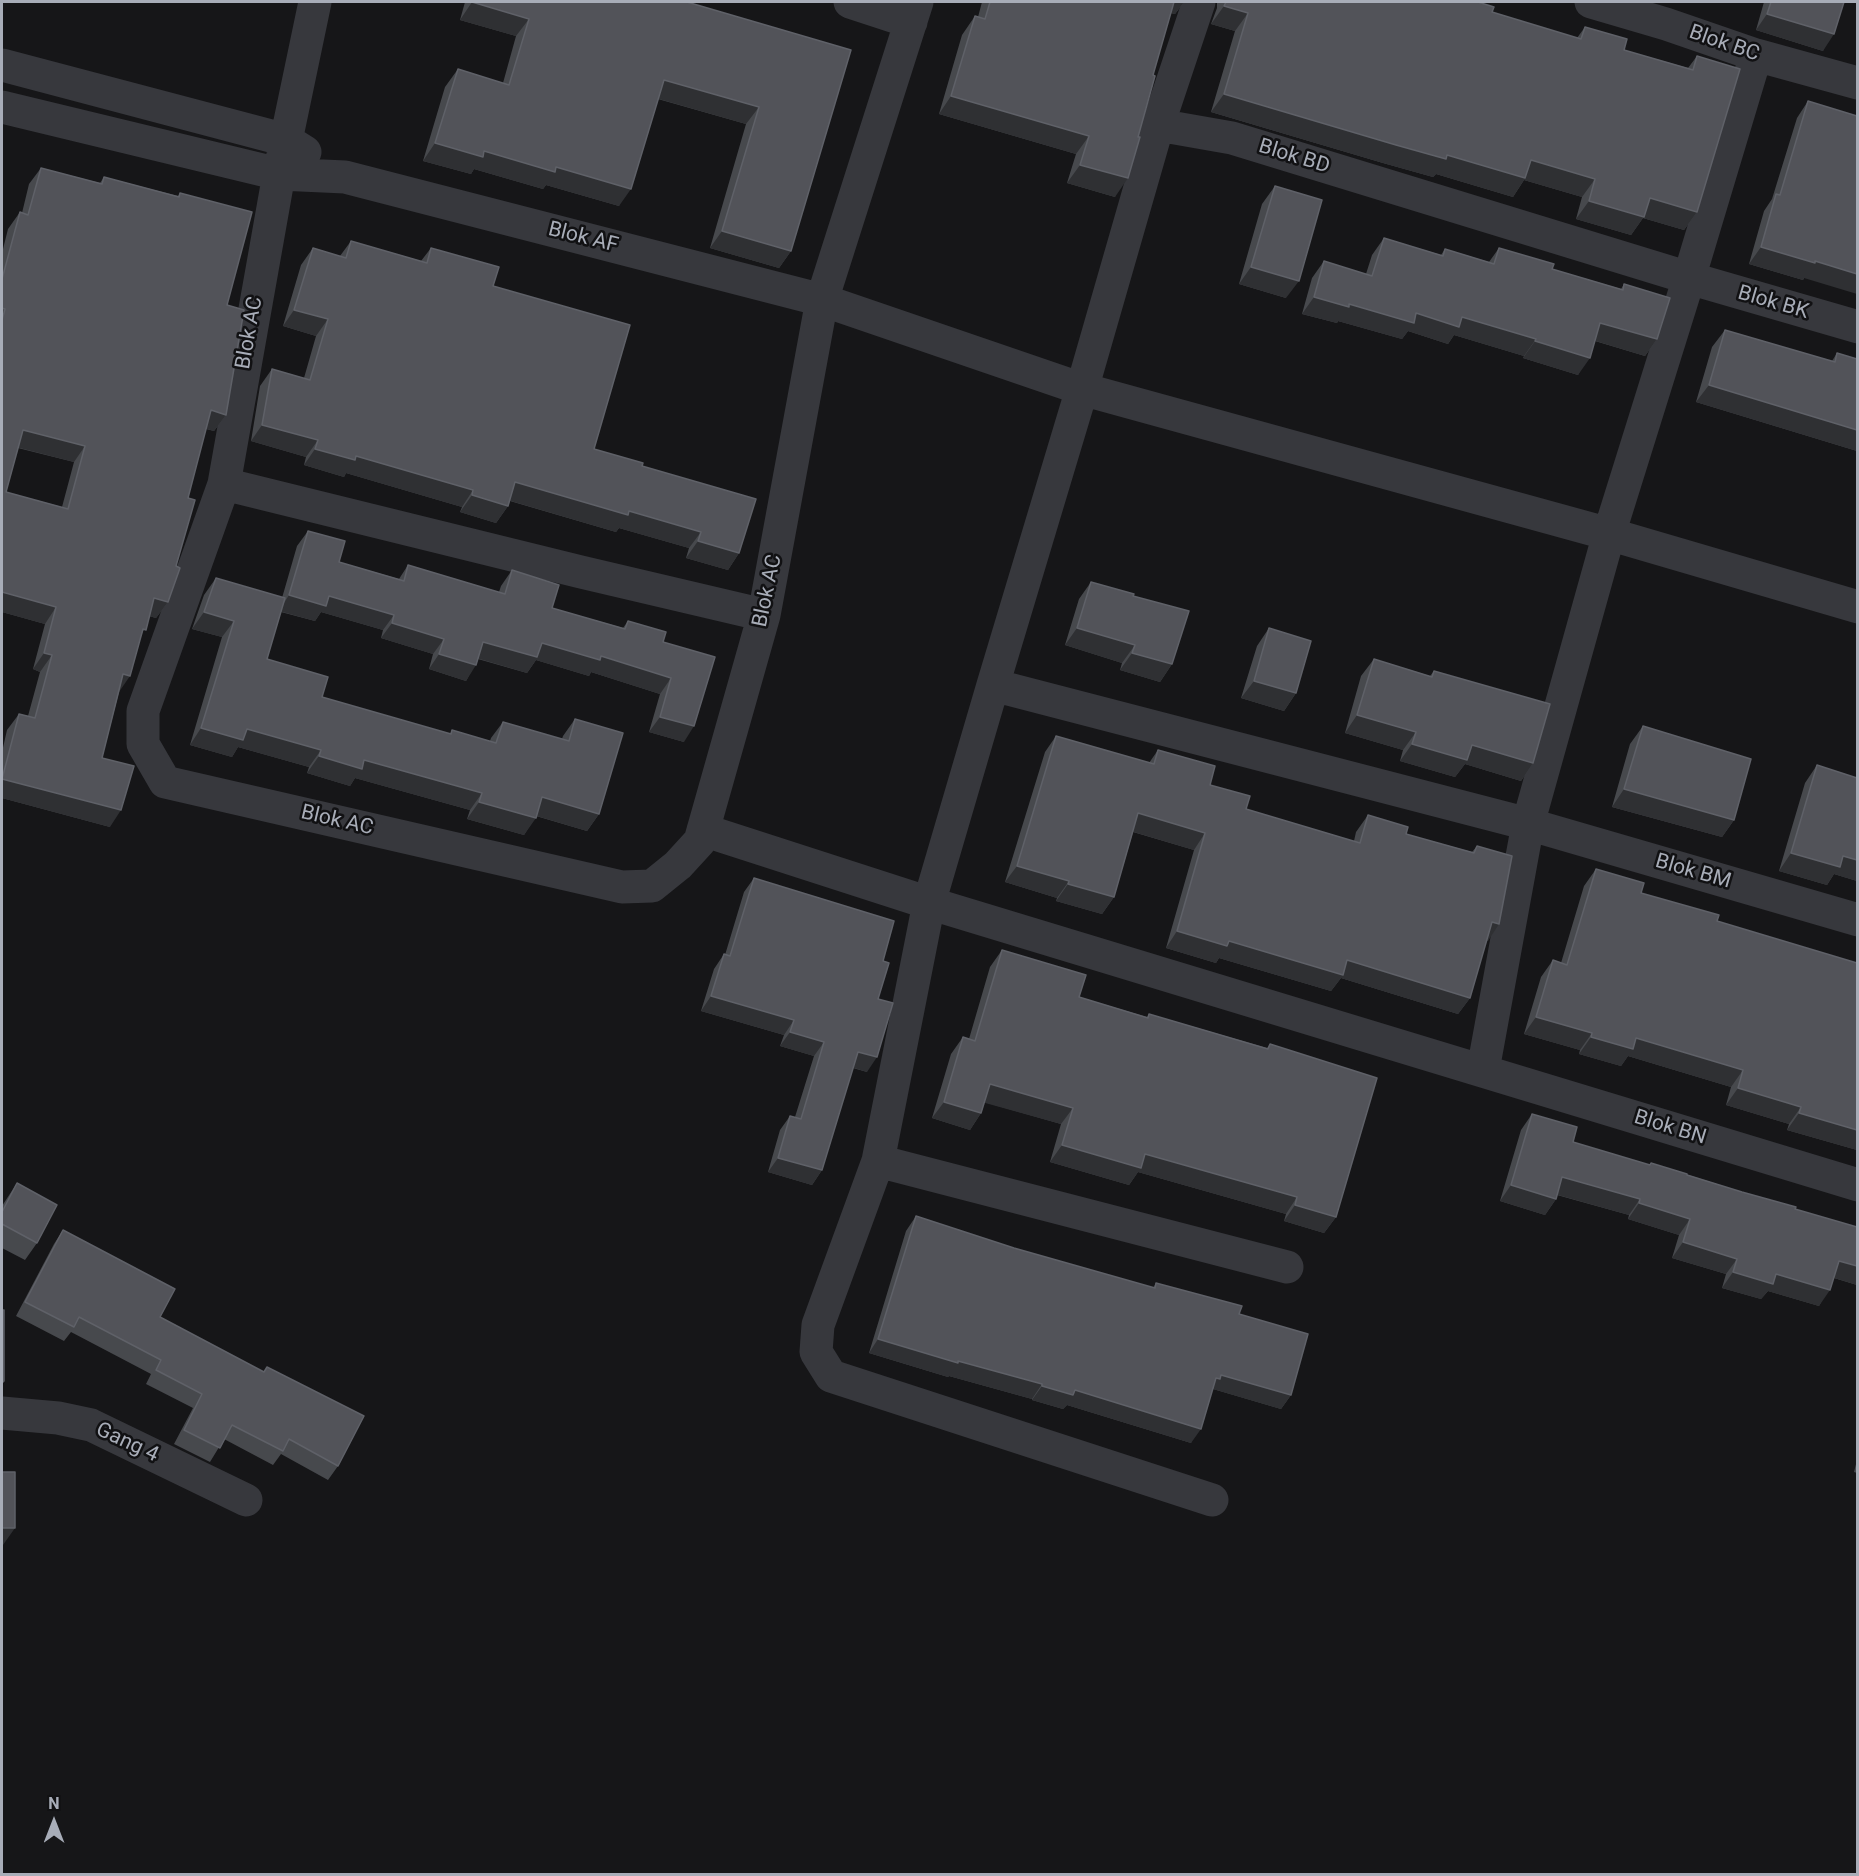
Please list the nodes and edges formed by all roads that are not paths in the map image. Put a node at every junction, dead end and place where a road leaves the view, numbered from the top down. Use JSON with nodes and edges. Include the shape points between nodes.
{"nodes":[{"id":1,"x":315,"y":2,"type":"edge"},
{"id":2,"x":850,"y":2,"type":"edge"},
{"id":3,"x":1199,"y":2,"type":"edge"},
{"id":4,"x":1591,"y":2,"type":"edge"},
{"id":5,"x":914,"y":12,"type":"edge"},
{"id":6,"x":1670,"y":13,"type":"edge"},
{"id":7,"x":1756,"y":55,"type":"junction"},
{"id":8,"x":4,"y":75,"type":"edge"},
{"id":9,"x":1857,"y":83,"type":"edge"},
{"id":10,"x":2,"y":107,"type":"edge"},
{"id":11,"x":1158,"y":125,"type":"junction"},
{"id":12,"x":286,"y":140,"type":"junction"},
{"id":13,"x":279,"y":174,"type":"junction"},
{"id":14,"x":345,"y":177,"type":"junction"},
{"id":15,"x":1689,"y":278,"type":"junction"},
{"id":16,"x":822,"y":300,"type":"junction"},
{"id":17,"x":1857,"y":327,"type":"edge"},
{"id":18,"x":1082,"y":389,"type":"junction"},
{"id":19,"x":224,"y":484,"type":"junction"},
{"id":20,"x":1609,"y":534,"type":"junction"},
{"id":21,"x":1857,"y":607,"type":"edge"},
{"id":22,"x":764,"y":615,"type":"junction"},
{"id":23,"x":993,"y":685,"type":"junction"},
{"id":24,"x":1528,"y":824,"type":"junction"},
{"id":25,"x":703,"y":830,"type":"junction"},
{"id":26,"x":929,"y":903,"type":"junction"},
{"id":27,"x":1857,"y":920,"type":"edge"},
{"id":28,"x":1483,"y":1070,"type":"junction"},
{"id":29,"x":878,"y":1161,"type":"junction"},
{"id":30,"x":1857,"y":1185,"type":"edge"},
{"id":31,"x":1287,"y":1267,"type":"dead end"},
{"id":32,"x":2,"y":1413,"type":"edge"},
{"id":33,"x":246,"y":1500,"type":"dead end"},
{"id":34,"x":1212,"y":1500,"type":"dead end"}],
"edges":[{"from":1,"to":12,"type":"street","name":"Blok AC"},
{"from":2,"to":5,"type":"street"},
{"from":3,"to":11,"type":"street"},
{"from":4,"to":6,"type":"street","name":"Blok BC"},
{"from":5,"to":16,"type":"street","name":"Blok AC"},
{"from":6,"to":7,"type":"street","name":"Blok BC"},
{"from":7,"to":9,"type":"street","name":"Blok BC"},
{"from":7,"to":15,"type":"street"},
{"from":8,"to":12,"type":"street"},
{"from":10,"to":13,"type":"street"},
{"from":11,"to":15,"type":"street","name":"Blok BD","via":[[1232,138]]},
{"from":11,"to":18,"type":"street"},
{"from":12,"to":13,"type":"street","name":"Blok AC"},
{"from":12,"to":14,"type":"street"},
{"from":13,"to":14,"type":"street"},
{"from":13,"to":19,"type":"street","name":"Blok AC"},
{"from":14,"to":16,"type":"street","name":"Blok AF"},
{"from":15,"to":17,"type":"street","name":"Blok BK"},
{"from":15,"to":20,"type":"street"},
{"from":16,"to":18,"type":"street","name":"Blok AF"},
{"from":16,"to":22,"type":"street","name":"Blok AC"},
{"from":18,"to":20,"type":"street","name":"Blok AF"},
{"from":18,"to":23,"type":"street"},
{"from":19,"to":22,"type":"street"},
{"from":19,"to":25,"type":"street","name":"Blok AC","via":[[142,711],[142,744],[165,782],[622,887],[652,886],[700,841]]},
{"from":20,"to":21,"type":"street","name":"Blok AF"},
{"from":20,"to":24,"type":"street"},
{"from":22,"to":25,"type":"street","name":"Blok AC"},
{"from":23,"to":24,"type":"street","name":"Blok BM"},
{"from":23,"to":26,"type":"street"},
{"from":24,"to":27,"type":"street","name":"Blok BM"},
{"from":24,"to":28,"type":"street"},
{"from":25,"to":26,"type":"street","name":"Blok BN"},
{"from":26,"to":28,"type":"street","name":"Blok BN"},
{"from":26,"to":29,"type":"street"},
{"from":28,"to":30,"type":"street","name":"Blok BN"},
{"from":29,"to":31,"type":"street"},
{"from":29,"to":34,"type":"street","via":[[818,1324],[816,1352],[831,1376]]},
{"from":32,"to":33,"type":"street","name":"Gang 4","via":[[91,1425]]}]}
